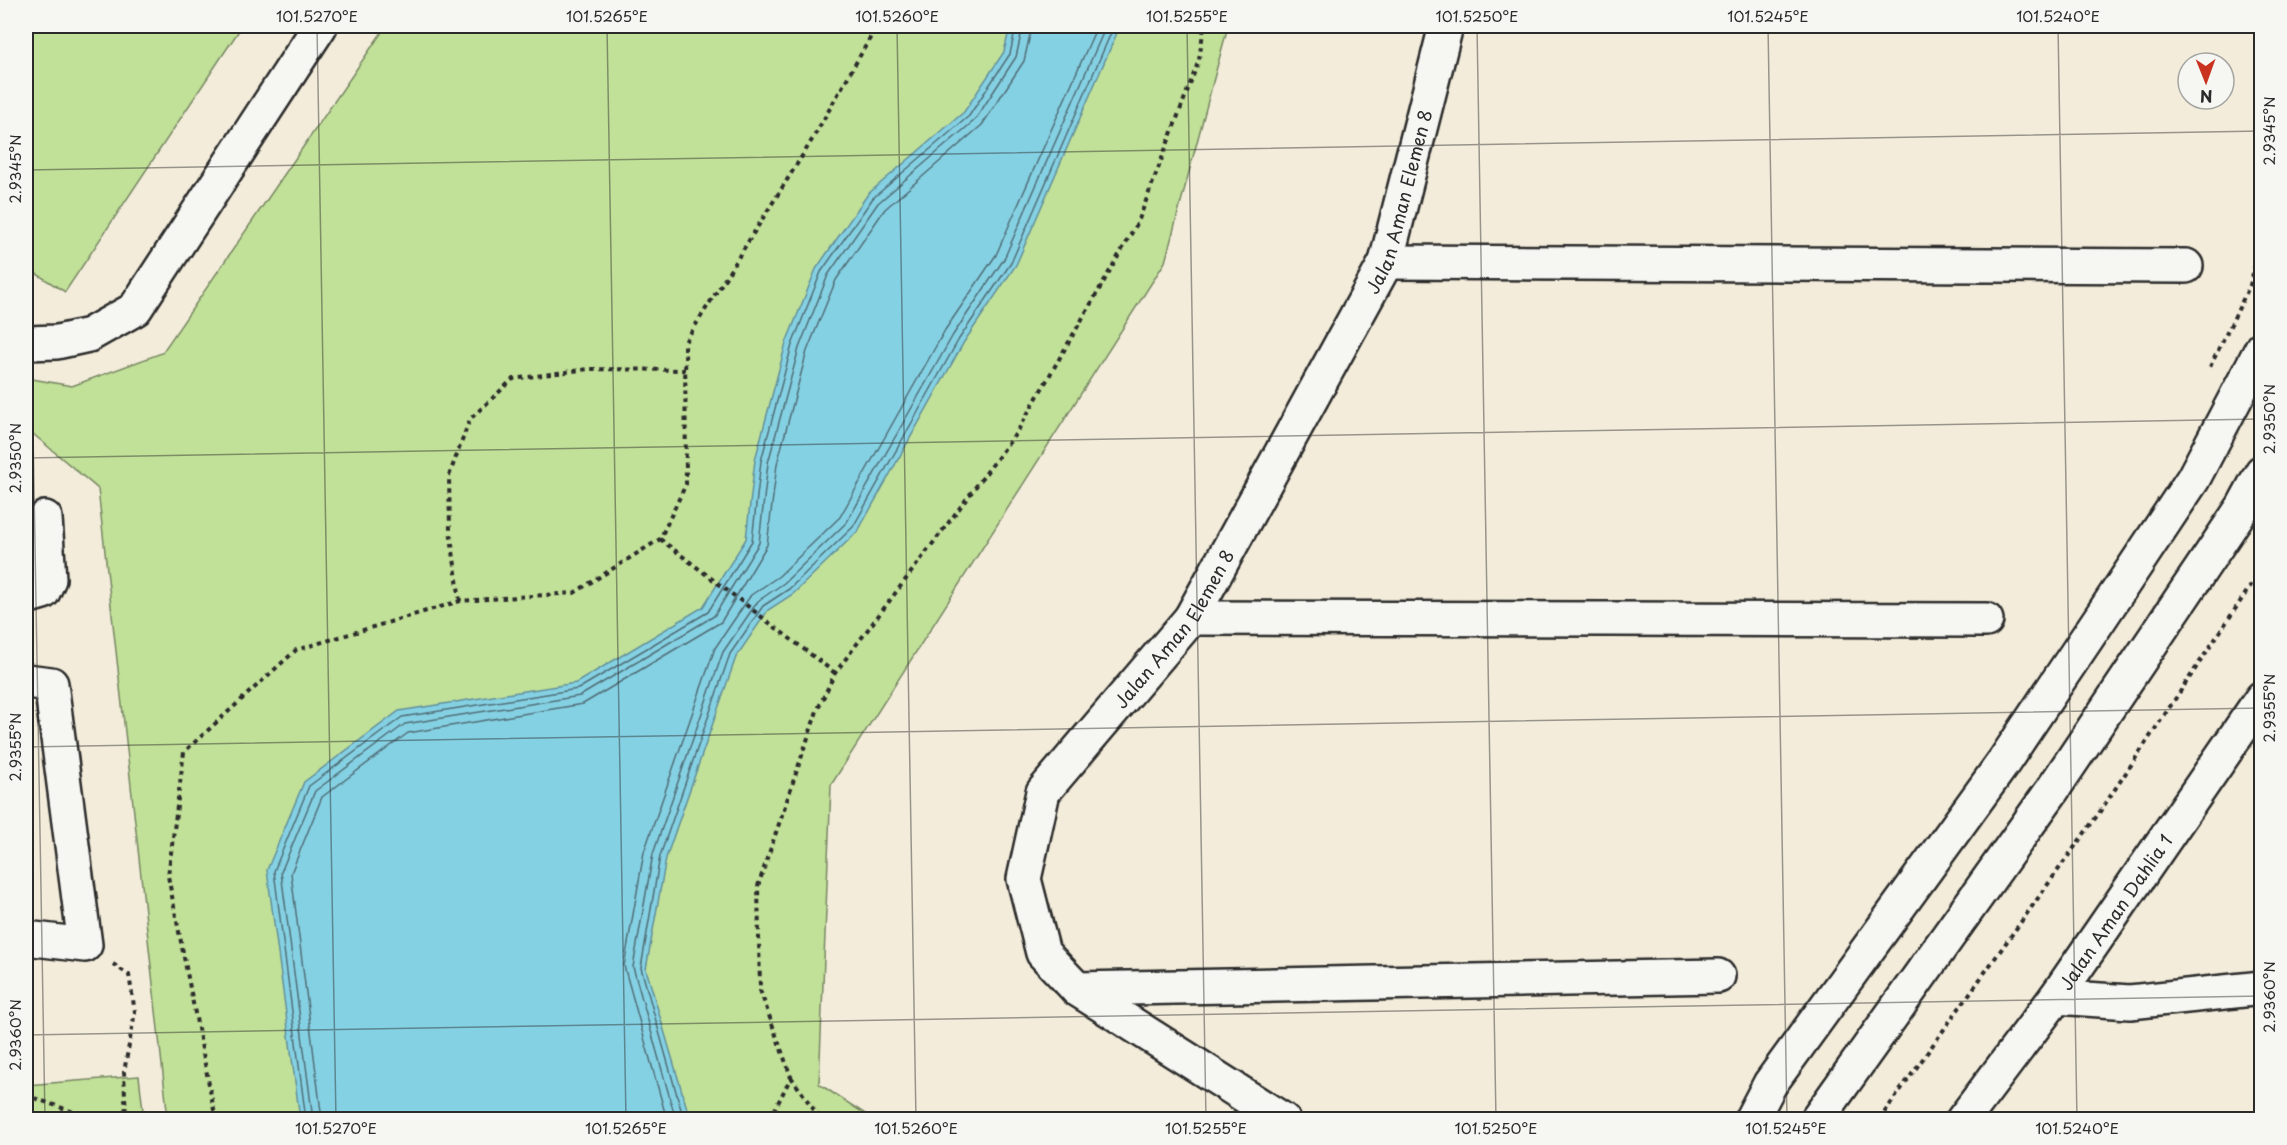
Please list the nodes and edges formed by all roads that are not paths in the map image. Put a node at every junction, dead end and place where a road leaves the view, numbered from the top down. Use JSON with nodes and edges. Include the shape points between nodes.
{"nodes":[{"id":1,"x":320,"y":26,"type":"edge"},
{"id":2,"x":1446,"y":26,"type":"edge"},
{"id":3,"x":1386,"y":262,"type":"junction"},
{"id":4,"x":2186,"y":266,"type":"dead end"},
{"id":5,"x":26,"y":343,"type":"edge"},
{"id":6,"x":2262,"y":348,"type":"edge"},
{"id":7,"x":2262,"y":472,"type":"edge"},
{"id":8,"x":32,"y":512,"type":"edge"},
{"id":9,"x":26,"y":597,"type":"edge"},
{"id":10,"x":1191,"y":618,"type":"junction"},
{"id":11,"x":1986,"y":620,"type":"dead end"},
{"id":12,"x":38,"y":682,"type":"edge"},
{"id":13,"x":2262,"y":698,"type":"edge"},
{"id":14,"x":26,"y":938,"type":"edge"},
{"id":15,"x":1718,"y":976,"type":"dead end"},
{"id":16,"x":2262,"y":988,"type":"edge"},
{"id":17,"x":1077,"y":989,"type":"junction"},
{"id":18,"x":2056,"y":997,"type":"junction"},
{"id":19,"x":1283,"y":1119,"type":"edge"},
{"id":20,"x":1751,"y":1119,"type":"edge"},
{"id":21,"x":1817,"y":1119,"type":"edge"},
{"id":22,"x":1963,"y":1119,"type":"edge"}],
"edges":[{"from":1,"to":5,"type":"street","via":[[135,309],[89,335]]},
{"from":2,"to":3,"type":"street","name":"Jalan Aman Elemen 8"},
{"from":3,"to":4,"type":"street"},
{"from":3,"to":10,"type":"street","name":"Jalan Aman Elemen 8"},
{"from":6,"to":20,"type":"street","via":[[2180,498],[2003,763],[1770,1084]]},
{"from":7,"to":21,"type":"street","via":[[2236,517],[2051,792]]},
{"from":8,"to":9,"type":"street","via":[[49,579],[43,592]]},
{"from":10,"to":11,"type":"street"},
{"from":10,"to":17,"type":"street","name":"Jalan Aman Elemen 8","via":[[1043,792],[1024,879],[1043,953]]},
{"from":12,"to":14,"type":"street","via":[[85,945]]},
{"from":13,"to":18,"type":"street","name":"Jalan Aman Dahlia 1"},
{"from":15,"to":17,"type":"street"},
{"from":16,"to":18,"type":"street","via":[[2130,1002]]},
{"from":17,"to":19,"type":"street","name":"Jalan Aman Elemen 8"},
{"from":18,"to":22,"type":"street","name":"Jalan Aman Dahlia 1"}]}
